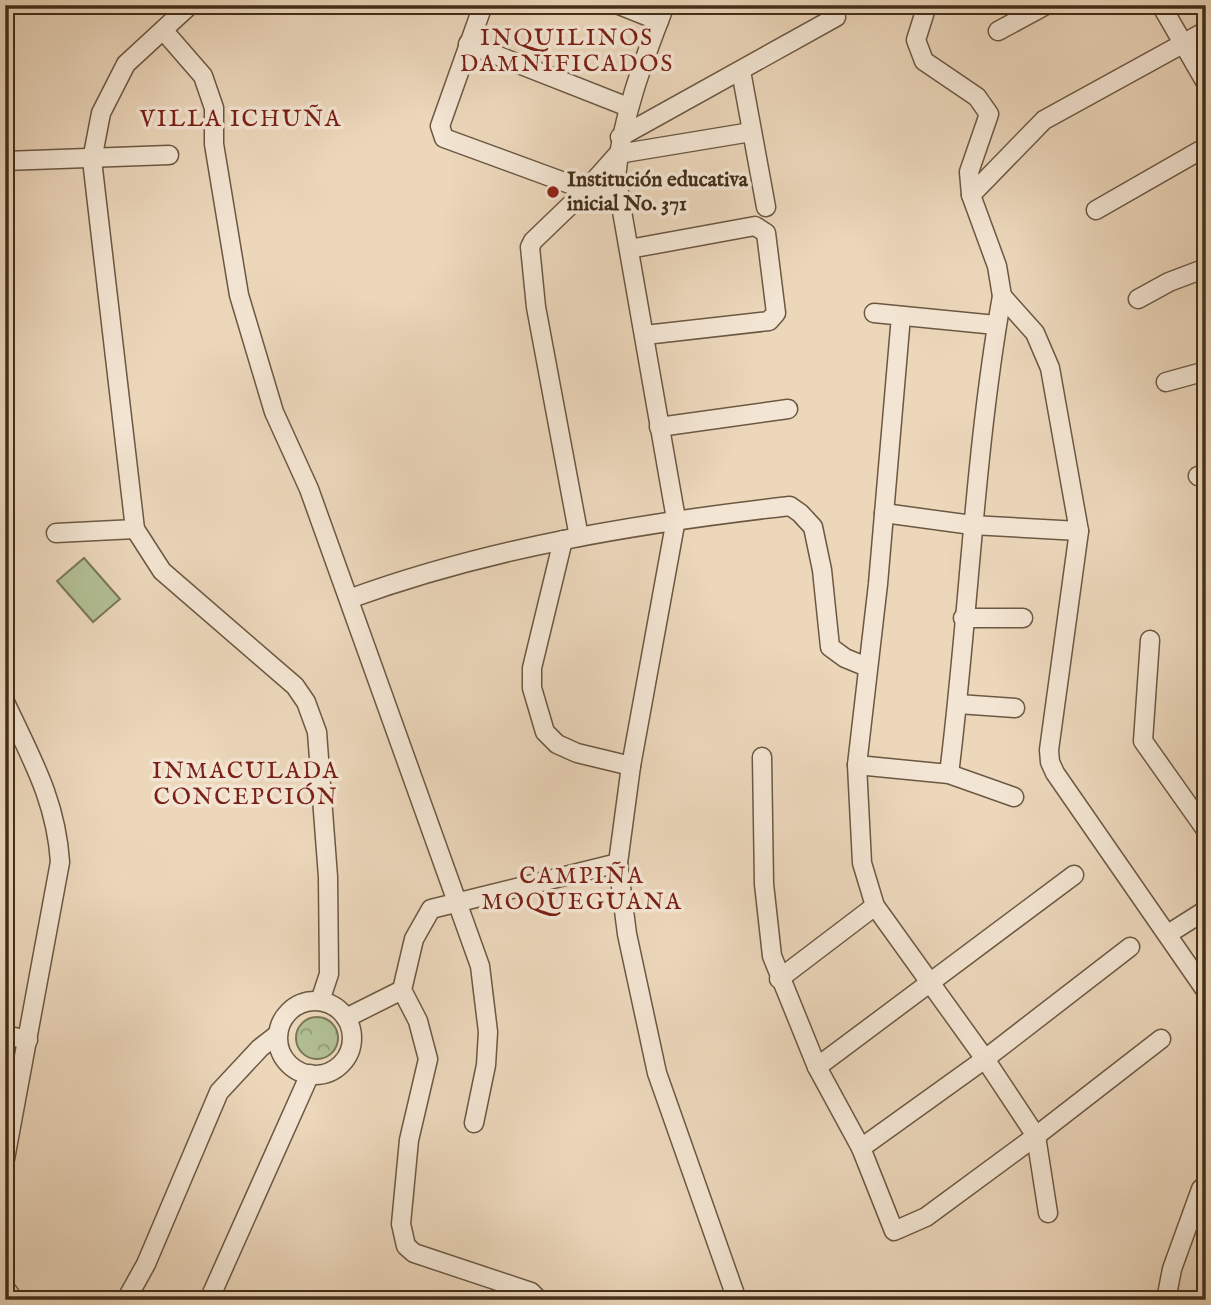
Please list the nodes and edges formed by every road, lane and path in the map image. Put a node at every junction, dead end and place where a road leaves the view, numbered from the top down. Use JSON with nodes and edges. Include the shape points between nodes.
{"nodes":[{"id":1,"x":190,"y":5,"type":"edge"},
{"id":2,"x":484,"y":5,"type":"edge"},
{"id":3,"x":619,"y":5,"type":"edge"},
{"id":4,"x":826,"y":5,"type":"edge"},
{"id":5,"x":927,"y":5,"type":"edge"},
{"id":6,"x":1046,"y":5,"type":"edge"},
{"id":7,"x":1161,"y":5,"type":"edge"},
{"id":8,"x":662,"y":13,"type":"edge"},
{"id":9,"x":163,"y":30,"type":"junction"},
{"id":10,"x":998,"y":31,"type":"dead end"},
{"id":11,"x":1206,"y":31,"type":"edge"},
{"id":12,"x":1183,"y":43,"type":"junction"},
{"id":13,"x":468,"y":44,"type":"junction"},
{"id":14,"x":741,"y":71,"type":"junction"},
{"id":15,"x":1206,"y":83,"type":"edge"},
{"id":16,"x":628,"y":107,"type":"junction"},
{"id":17,"x":751,"y":132,"type":"junction"},
{"id":18,"x":619,"y":146,"type":"junction"},
{"id":19,"x":1206,"y":147,"type":"edge"},
{"id":20,"x":169,"y":155,"type":"dead end"},
{"id":21,"x":92,"y":160,"type":"junction"},
{"id":22,"x":5,"y":161,"type":"edge"},
{"id":23,"x":586,"y":190,"type":"junction"},
{"id":24,"x":618,"y":192,"type":"junction"},
{"id":25,"x":971,"y":195,"type":"junction"},
{"id":26,"x":766,"y":207,"type":"dead end"},
{"id":27,"x":1096,"y":210,"type":"dead end"},
{"id":28,"x":629,"y":249,"type":"junction"},
{"id":29,"x":1206,"y":268,"type":"edge"},
{"id":30,"x":1002,"y":296,"type":"junction"},
{"id":31,"x":1138,"y":299,"type":"dead end"},
{"id":32,"x":874,"y":313,"type":"dead end"},
{"id":33,"x":901,"y":317,"type":"junction"},
{"id":34,"x":996,"y":325,"type":"junction"},
{"id":35,"x":645,"y":335,"type":"junction"},
{"id":36,"x":1206,"y":371,"type":"edge"},
{"id":37,"x":1166,"y":382,"type":"dead end"},
{"id":38,"x":788,"y":409,"type":"dead end"},
{"id":39,"x":659,"y":427,"type":"junction"},
{"id":40,"x":884,"y":513,"type":"junction"},
{"id":41,"x":676,"y":519,"type":"junction"},
{"id":42,"x":972,"y":525,"type":"junction"},
{"id":43,"x":135,"y":529,"type":"junction"},
{"id":44,"x":1079,"y":531,"type":"junction"},
{"id":45,"x":56,"y":533,"type":"dead end"},
{"id":46,"x":571,"y":539,"type":"junction"},
{"id":47,"x":349,"y":599,"type":"junction"},
{"id":48,"x":963,"y":618,"type":"junction"},
{"id":49,"x":1023,"y":618,"type":"dead end"},
{"id":50,"x":1150,"y":640,"type":"dead end"},
{"id":51,"x":867,"y":667,"type":"junction"},
{"id":52,"x":5,"y":702,"type":"edge"},
{"id":53,"x":958,"y":704,"type":"junction"},
{"id":54,"x":1015,"y":708,"type":"dead end"},
{"id":55,"x":762,"y":757,"type":"dead end"},
{"id":56,"x":857,"y":765,"type":"junction"},
{"id":57,"x":631,"y":766,"type":"junction"},
{"id":58,"x":949,"y":774,"type":"junction"},
{"id":59,"x":1014,"y":797,"type":"dead end"},
{"id":60,"x":1206,"y":830,"type":"edge"},
{"id":61,"x":618,"y":863,"type":"junction"},
{"id":62,"x":1074,"y":876,"type":"dead end"},
{"id":63,"x":458,"y":901,"type":"junction"},
{"id":64,"x":875,"y":906,"type":"junction"},
{"id":65,"x":1206,"y":910,"type":"edge"},
{"id":66,"x":1168,"y":934,"type":"junction"},
{"id":67,"x":1130,"y":947,"type":"dead end"},
{"id":68,"x":779,"y":979,"type":"junction"},
{"id":69,"x":930,"y":984,"type":"junction"},
{"id":70,"x":402,"y":990,"type":"junction"},
{"id":71,"x":1206,"y":991,"type":"edge"},
{"id":72,"x":320,"y":1000,"type":"junction"},
{"id":73,"x":346,"y":1018,"type":"junction"},
{"id":74,"x":278,"y":1034,"type":"junction"},
{"id":75,"x":5,"y":1035,"type":"edge"},
{"id":76,"x":28,"y":1040,"type":"junction"},
{"id":77,"x":1161,"y":1040,"type":"dead end"},
{"id":78,"x":985,"y":1059,"type":"junction"},
{"id":79,"x":817,"y":1068,"type":"junction"},
{"id":80,"x":310,"y":1074,"type":"junction"},
{"id":81,"x":474,"y":1122,"type":"dead end"},
{"id":82,"x":1036,"y":1136,"type":"junction"},
{"id":83,"x":861,"y":1148,"type":"junction"},
{"id":84,"x":5,"y":1159,"type":"edge"},
{"id":85,"x":1206,"y":1184,"type":"edge"},
{"id":86,"x":1048,"y":1213,"type":"dead end"},
{"id":87,"x":5,"y":1288,"type":"edge"},
{"id":88,"x":14,"y":1300,"type":"edge"},
{"id":89,"x":126,"y":1300,"type":"edge"},
{"id":90,"x":209,"y":1300,"type":"edge"},
{"id":91,"x":539,"y":1300,"type":"edge"},
{"id":92,"x":737,"y":1300,"type":"edge"},
{"id":93,"x":1166,"y":1300,"type":"edge"}],
"edges":[{"from":1,"to":9,"type":"street"},
{"from":2,"to":13,"type":"street"},
{"from":3,"to":8,"type":"street"},
{"from":4,"to":14,"type":"street","via":[[836,17]]},
{"from":5,"to":25,"type":"street","via":[[916,40],[924,61],[977,97],[989,114],[969,172]]},
{"from":6,"to":10,"type":"street"},
{"from":7,"to":12,"type":"street"},
{"from":8,"to":16,"type":"street"},
{"from":9,"to":21,"type":"street","via":[[126,64],[101,113]]},
{"from":9,"to":47,"type":"street","via":[[204,76],[214,108],[214,144],[239,295],[274,412],[309,489]]},
{"from":11,"to":12,"type":"street"},
{"from":12,"to":15,"type":"street"},
{"from":12,"to":25,"type":"street","via":[[1044,120]]},
{"from":13,"to":16,"type":"street"},
{"from":13,"to":23,"type":"street","via":[[440,126],[444,138]]},
{"from":14,"to":17,"type":"street"},
{"from":14,"to":18,"type":"street"},
{"from":16,"to":18,"type":"street"},
{"from":17,"to":18,"type":"street"},
{"from":17,"to":26,"type":"street"},
{"from":18,"to":23,"type":"street"},
{"from":18,"to":24,"type":"street"},
{"from":19,"to":27,"type":"street"},
{"from":20,"to":21,"type":"street"},
{"from":21,"to":22,"type":"street"},
{"from":21,"to":43,"type":"street"},
{"from":23,"to":24,"type":"street"},
{"from":23,"to":46,"type":"street","via":[[533,241],[529,257]]},
{"from":24,"to":28,"type":"street"},
{"from":25,"to":30,"type":"street","via":[[997,266]]},
{"from":28,"to":35,"type":"street"},
{"from":28,"to":35,"type":"street","via":[[755,226],[766,233],[773,318]]},
{"from":29,"to":31,"type":"street"},
{"from":30,"to":34,"type":"street"},
{"from":30,"to":44,"type":"street","via":[[1035,333],[1050,368]]},
{"from":32,"to":33,"type":"street"},
{"from":33,"to":34,"type":"street"},
{"from":33,"to":40,"type":"street"},
{"from":34,"to":42,"type":"street"},
{"from":35,"to":39,"type":"street"},
{"from":36,"to":37,"type":"street"},
{"from":38,"to":39,"type":"street"},
{"from":39,"to":41,"type":"street"},
{"from":40,"to":42,"type":"street"},
{"from":40,"to":51,"type":"street"},
{"from":41,"to":46,"type":"street"},
{"from":41,"to":51,"type":"street","via":[[790,506],[800,513],[813,527],[830,647]]},
{"from":41,"to":57,"type":"street"},
{"from":42,"to":44,"type":"street"},
{"from":42,"to":48,"type":"street"},
{"from":43,"to":45,"type":"street"},
{"from":43,"to":72,"type":"street","via":[[162,571],[295,686],[306,702],[317,732],[328,877],[329,974]]},
{"from":44,"to":66,"type":"street","via":[[1050,762]]},
{"from":46,"to":47,"type":"street","via":[[404,579]]},
{"from":46,"to":57,"type":"street","via":[[532,668],[532,688],[545,733],[557,744]]},
{"from":47,"to":63,"type":"street"},
{"from":48,"to":49,"type":"street"},
{"from":48,"to":53,"type":"street"},
{"from":50,"to":60,"type":"street","via":[[1143,741]]},
{"from":51,"to":56,"type":"street"},
{"from":52,"to":76,"type":"street","via":[[50,799],[60,862]]},
{"from":53,"to":54,"type":"street"},
{"from":53,"to":58,"type":"street"},
{"from":55,"to":68,"type":"street","via":[[764,884]]},
{"from":56,"to":58,"type":"street"},
{"from":56,"to":64,"type":"street","via":[[862,863]]},
{"from":57,"to":61,"type":"street"},
{"from":58,"to":59,"type":"street"},
{"from":61,"to":63,"type":"street"},
{"from":61,"to":92,"type":"street","via":[[627,933],[657,1073]]},
{"from":62,"to":69,"type":"street"},
{"from":63,"to":70,"type":"street","via":[[431,909],[414,939]]},
{"from":63,"to":81,"type":"street","via":[[480,966],[488,1032]]},
{"from":64,"to":68,"type":"street"},
{"from":64,"to":69,"type":"street"},
{"from":65,"to":66,"type":"street"},
{"from":66,"to":71,"type":"street"},
{"from":67,"to":78,"type":"street"},
{"from":68,"to":79,"type":"street"},
{"from":69,"to":78,"type":"street"},
{"from":69,"to":79,"type":"street"},
{"from":70,"to":73,"type":"street"},
{"from":70,"to":91,"type":"street","via":[[418,1021],[428,1059],[408,1152],[401,1224],[406,1246],[414,1253],[531,1292]]},
{"from":72,"to":73,"type":"street"},
{"from":72,"to":74,"type":"street","via":[[298,1004],[288,1012]]},
{"from":73,"to":80,"type":"street","via":[[352,1042],[349,1053],[332,1070]]},
{"from":74,"to":80,"type":"street","via":[[286,1060]]},
{"from":74,"to":89,"type":"street","via":[[219,1092],[146,1264]]},
{"from":75,"to":76,"type":"street"},
{"from":76,"to":84,"type":"street"},
{"from":77,"to":82,"type":"street"},
{"from":78,"to":82,"type":"street"},
{"from":78,"to":83,"type":"street"},
{"from":79,"to":83,"type":"street"},
{"from":80,"to":90,"type":"street"},
{"from":82,"to":83,"type":"street","via":[[926,1217],[894,1231]]},
{"from":82,"to":86,"type":"street"},
{"from":85,"to":93,"type":"street","via":[[1172,1269]]},
{"from":87,"to":88,"type":"street"}]}
